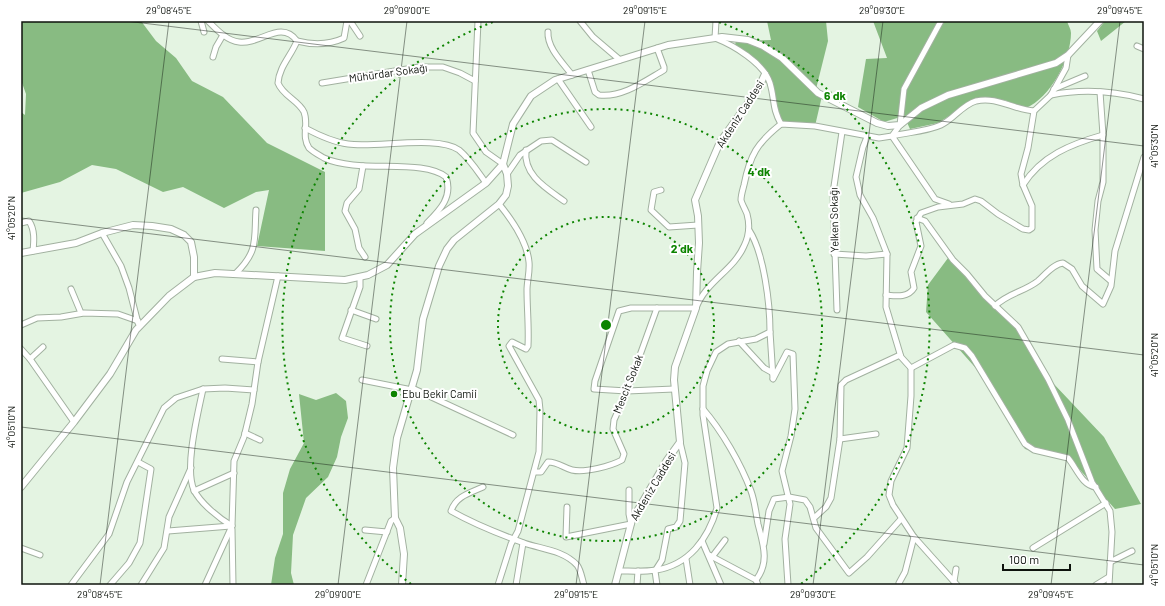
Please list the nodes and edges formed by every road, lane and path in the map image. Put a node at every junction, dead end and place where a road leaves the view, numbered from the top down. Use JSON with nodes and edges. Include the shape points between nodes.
{"nodes":[{"id":1,"x":201,"y":21,"type":"edge"},
{"id":2,"x":208,"y":21,"type":"edge"},
{"id":3,"x":348,"y":21,"type":"edge"},
{"id":4,"x":478,"y":21,"type":"edge"},
{"id":5,"x":580,"y":21,"type":"edge"},
{"id":6,"x":716,"y":21,"type":"edge"},
{"id":7,"x":941,"y":21,"type":"edge"},
{"id":8,"x":1100,"y":21,"type":"edge"},
{"id":9,"x":204,"y":32,"type":"dead end"},
{"id":10,"x":548,"y":32,"type":"dead end"},
{"id":11,"x":223,"y":35,"type":"junction"},
{"id":12,"x":360,"y":36,"type":"dead end"},
{"id":13,"x":715,"y":38,"type":"junction"},
{"id":14,"x":297,"y":41,"type":"junction"},
{"id":15,"x":1137,"y":46,"type":"dead end"},
{"id":16,"x":657,"y":48,"type":"junction"},
{"id":17,"x":1144,"y":49,"type":"edge"},
{"id":18,"x":1068,"y":55,"type":"junction"},
{"id":19,"x":212,"y":57,"type":"dead end"},
{"id":20,"x":620,"y":60,"type":"junction"},
{"id":21,"x":588,"y":70,"type":"junction"},
{"id":22,"x":765,"y":74,"type":"junction"},
{"id":23,"x":572,"y":75,"type":"junction"},
{"id":24,"x":1085,"y":76,"type":"dead end"},
{"id":25,"x":558,"y":80,"type":"junction"},
{"id":26,"x":475,"y":81,"type":"junction"},
{"id":27,"x":322,"y":83,"type":"dead end"},
{"id":28,"x":1054,"y":89,"type":"junction"},
{"id":29,"x":1100,"y":92,"type":"junction"},
{"id":30,"x":1051,"y":95,"type":"junction"},
{"id":31,"x":1144,"y":99,"type":"edge"},
{"id":32,"x":1034,"y":111,"type":"junction"},
{"id":33,"x":781,"y":124,"type":"junction"},
{"id":34,"x":900,"y":125,"type":"junction"},
{"id":35,"x":591,"y":127,"type":"dead end"},
{"id":36,"x":305,"y":128,"type":"junction"},
{"id":37,"x":842,"y":132,"type":"junction"},
{"id":38,"x":1103,"y":135,"type":"junction"},
{"id":39,"x":892,"y":136,"type":"junction"},
{"id":40,"x":867,"y":137,"type":"junction"},
{"id":41,"x":526,"y":150,"type":"junction"},
{"id":42,"x":1144,"y":157,"type":"edge"},
{"id":43,"x":586,"y":162,"type":"dead end"},
{"id":44,"x":503,"y":164,"type":"junction"},
{"id":45,"x":363,"y":166,"type":"junction"},
{"id":46,"x":507,"y":174,"type":"junction"},
{"id":47,"x":486,"y":183,"type":"junction"},
{"id":48,"x":1023,"y":186,"type":"junction"},
{"id":49,"x":661,"y":190,"type":"dead end"},
{"id":50,"x":564,"y":202,"type":"dead end"},
{"id":51,"x":499,"y":204,"type":"junction"},
{"id":52,"x":951,"y":205,"type":"junction"},
{"id":53,"x":256,"y":210,"type":"dead end"},
{"id":54,"x":917,"y":218,"type":"junction"},
{"id":55,"x":21,"y":223,"type":"edge"},
{"id":56,"x":698,"y":225,"type":"junction"},
{"id":57,"x":749,"y":230,"type":"junction"},
{"id":58,"x":102,"y":233,"type":"junction"},
{"id":59,"x":415,"y":234,"type":"junction"},
{"id":60,"x":33,"y":251,"type":"junction"},
{"id":61,"x":21,"y":253,"type":"edge"},
{"id":62,"x":834,"y":254,"type":"junction"},
{"id":63,"x":887,"y":254,"type":"junction"},
{"id":64,"x":365,"y":257,"type":"dead end"},
{"id":65,"x":236,"y":273,"type":"junction"},
{"id":66,"x":278,"y":276,"type":"junction"},
{"id":67,"x":194,"y":277,"type":"junction"},
{"id":68,"x":360,"y":277,"type":"junction"},
{"id":69,"x":1111,"y":281,"type":"junction"},
{"id":70,"x":71,"y":289,"type":"dead end"},
{"id":71,"x":886,"y":295,"type":"junction"},
{"id":72,"x":995,"y":306,"type":"junction"},
{"id":73,"x":657,"y":308,"type":"junction"},
{"id":74,"x":696,"y":308,"type":"junction"},
{"id":75,"x":351,"y":310,"type":"junction"},
{"id":76,"x":837,"y":310,"type":"dead end"},
{"id":77,"x":81,"y":313,"type":"junction"},
{"id":78,"x":376,"y":319,"type":"dead end"},
{"id":79,"x":138,"y":324,"type":"junction"},
{"id":80,"x":21,"y":325,"type":"edge"},
{"id":81,"x":770,"y":332,"type":"junction"},
{"id":82,"x":739,"y":341,"type":"junction"},
{"id":83,"x":367,"y":346,"type":"dead end"},
{"id":84,"x":43,"y":347,"type":"dead end"},
{"id":85,"x":21,"y":349,"type":"edge"},
{"id":86,"x":900,"y":355,"type":"junction"},
{"id":87,"x":30,"y":359,"type":"junction"},
{"id":88,"x":222,"y":359,"type":"dead end"},
{"id":89,"x":258,"y":362,"type":"junction"},
{"id":90,"x":911,"y":368,"type":"junction"},
{"id":91,"x":773,"y":373,"type":"junction"},
{"id":92,"x":362,"y":380,"type":"dead end"},
{"id":93,"x":412,"y":389,"type":"junction"},
{"id":94,"x":674,"y":389,"type":"junction"},
{"id":95,"x":203,"y":390,"type":"junction"},
{"id":96,"x":254,"y":390,"type":"junction"},
{"id":97,"x":627,"y":390,"type":"junction"},
{"id":98,"x":703,"y":409,"type":"junction"},
{"id":99,"x":74,"y":422,"type":"junction"},
{"id":100,"x":245,"y":433,"type":"junction"},
{"id":101,"x":876,"y":434,"type":"dead end"},
{"id":102,"x":514,"y":435,"type":"dead end"},
{"id":103,"x":840,"y":439,"type":"junction"},
{"id":104,"x":260,"y":440,"type":"dead end"},
{"id":105,"x":680,"y":442,"type":"junction"},
{"id":106,"x":138,"y":462,"type":"junction"},
{"id":107,"x":192,"y":465,"type":"junction"},
{"id":108,"x":534,"y":472,"type":"junction"},
{"id":109,"x":234,"y":473,"type":"junction"},
{"id":110,"x":21,"y":487,"type":"edge"},
{"id":111,"x":483,"y":487,"type":"dead end"},
{"id":112,"x":1096,"y":487,"type":"junction"},
{"id":113,"x":629,"y":490,"type":"dead end"},
{"id":114,"x":194,"y":491,"type":"junction"},
{"id":115,"x":789,"y":497,"type":"junction"},
{"id":116,"x":1106,"y":503,"type":"junction"},
{"id":117,"x":567,"y":506,"type":"dead end"},
{"id":118,"x":395,"y":518,"type":"junction"},
{"id":119,"x":814,"y":518,"type":"junction"},
{"id":120,"x":901,"y":519,"type":"junction"},
{"id":121,"x":631,"y":524,"type":"junction"},
{"id":122,"x":232,"y":526,"type":"junction"},
{"id":123,"x":365,"y":530,"type":"dead end"},
{"id":124,"x":168,"y":531,"type":"junction"},
{"id":125,"x":387,"y":532,"type":"junction"},
{"id":126,"x":914,"y":537,"type":"junction"},
{"id":127,"x":514,"y":539,"type":"junction"},
{"id":128,"x":725,"y":540,"type":"dead end"},
{"id":129,"x":702,"y":541,"type":"junction"},
{"id":130,"x":523,"y":543,"type":"junction"},
{"id":131,"x":764,"y":544,"type":"junction"},
{"id":132,"x":21,"y":548,"type":"edge"},
{"id":133,"x":1033,"y":548,"type":"dead end"},
{"id":134,"x":1132,"y":551,"type":"dead end"},
{"id":135,"x":40,"y":555,"type":"dead end"},
{"id":136,"x":710,"y":556,"type":"junction"},
{"id":137,"x":686,"y":559,"type":"junction"},
{"id":138,"x":1110,"y":562,"type":"junction"},
{"id":139,"x":956,"y":569,"type":"dead end"},
{"id":140,"x":619,"y":571,"type":"junction"},
{"id":141,"x":638,"y":571,"type":"junction"},
{"id":142,"x":655,"y":571,"type":"junction"},
{"id":143,"x":1109,"y":577,"type":"junction"},
{"id":144,"x":757,"y":582,"type":"edge"},
{"id":145,"x":898,"y":583,"type":"dead end"},
{"id":146,"x":956,"y":583,"type":"edge"},
{"id":147,"x":71,"y":585,"type":"edge"},
{"id":148,"x":110,"y":585,"type":"edge"},
{"id":149,"x":141,"y":585,"type":"edge"},
{"id":150,"x":205,"y":585,"type":"edge"},
{"id":151,"x":233,"y":585,"type":"edge"},
{"id":152,"x":366,"y":585,"type":"edge"},
{"id":153,"x":402,"y":585,"type":"edge"},
{"id":154,"x":498,"y":585,"type":"edge"},
{"id":155,"x":516,"y":585,"type":"edge"},
{"id":156,"x":584,"y":585,"type":"edge"},
{"id":157,"x":616,"y":585,"type":"edge"},
{"id":158,"x":637,"y":585,"type":"edge"},
{"id":159,"x":657,"y":585,"type":"edge"},
{"id":160,"x":690,"y":585,"type":"edge"},
{"id":161,"x":721,"y":585,"type":"edge"},
{"id":162,"x":788,"y":585,"type":"edge"},
{"id":163,"x":1096,"y":585,"type":"edge"},
{"id":164,"x":1109,"y":585,"type":"edge"}],
"edges":[{"from":1,"to":9,"type":"street"},
{"from":2,"to":11,"type":"street"},
{"from":3,"to":12,"type":"street"},
{"from":3,"to":14,"type":"street","via":[[344,38],[337,42],[311,45]]},
{"from":4,"to":26,"type":"street"},
{"from":5,"to":20,"type":"street","via":[[593,37]]},
{"from":6,"to":13,"type":"street"},
{"from":7,"to":34,"type":"street","via":[[904,89]]},
{"from":8,"to":18,"type":"street"},
{"from":10,"to":23,"type":"street","via":[[547,38],[552,48]]},
{"from":11,"to":14,"type":"street","via":[[238,42],[255,41],[284,31],[292,34]]},
{"from":11,"to":19,"type":"street"},
{"from":13,"to":16,"type":"street"},
{"from":13,"to":22,"type":"street","via":[[741,51],[762,68]]},
{"from":13,"to":34,"type":"street","via":[[733,37],[755,42],[782,58],[813,90],[872,121],[883,125]]},
{"from":14,"to":36,"type":"street","via":[[281,68],[278,83],[285,95],[301,109]]},
{"from":15,"to":17,"type":"street"},
{"from":16,"to":20,"type":"street"},
{"from":16,"to":21,"type":"street","via":[[664,70],[627,90],[611,95],[599,95],[595,92]]},
{"from":18,"to":28,"type":"street","via":[[1066,68]]},
{"from":18,"to":34,"type":"street","via":[[1047,66],[940,99],[921,108]]},
{"from":20,"to":21,"type":"street"},
{"from":21,"to":23,"type":"street"},
{"from":22,"to":33,"type":"street","via":[[770,82],[774,114]]},
{"from":22,"to":56,"type":"street","name":"Akdeniz Caddesi","via":[[758,89],[720,142],[694,200]]},
{"from":23,"to":25,"type":"street"},
{"from":24,"to":28,"type":"street"},
{"from":25,"to":35,"type":"street"},
{"from":25,"to":44,"type":"street","via":[[531,96],[521,109],[513,124]]},
{"from":26,"to":27,"type":"street","name":"Mühürdar Sokağı","via":[[460,72],[443,67],[419,67]]},
{"from":26,"to":44,"type":"street","via":[[473,133],[486,152]]},
{"from":28,"to":30,"type":"street"},
{"from":29,"to":30,"type":"street"},
{"from":29,"to":31,"type":"street"},
{"from":29,"to":38,"type":"street"},
{"from":30,"to":32,"type":"street"},
{"from":32,"to":39,"type":"street","via":[[1025,111],[1003,102],[976,101],[942,125]]},
{"from":32,"to":48,"type":"street","via":[[1021,174]]},
{"from":33,"to":37,"type":"street","via":[[815,126]]},
{"from":33,"to":57,"type":"street","via":[[764,138],[754,151],[741,200]]},
{"from":34,"to":39,"type":"street"},
{"from":36,"to":45,"type":"street","via":[[305,141],[318,155],[345,165]]},
{"from":36,"to":47,"type":"street","via":[[346,144],[446,144],[466,157]]},
{"from":37,"to":40,"type":"street"},
{"from":37,"to":62,"type":"street","name":"Yelken Sokağı","via":[[833,187]]},
{"from":38,"to":48,"type":"street","via":[[1060,150],[1033,172]]},
{"from":38,"to":69,"type":"street","via":[[1103,182],[1096,212],[1095,260],[1097,269]]},
{"from":39,"to":40,"type":"street"},
{"from":39,"to":52,"type":"street","via":[[935,199]]},
{"from":40,"to":63,"type":"street","via":[[856,177],[860,195],[873,218]]},
{"from":41,"to":43,"type":"street","via":[[541,141],[552,140]]},
{"from":41,"to":46,"type":"street"},
{"from":41,"to":50,"type":"street","via":[[525,160],[531,173]]},
{"from":42,"to":69,"type":"street","via":[[1113,260]]},
{"from":44,"to":46,"type":"street"},
{"from":44,"to":47,"type":"street"},
{"from":45,"to":59,"type":"street","via":[[432,169],[446,178],[449,193],[446,200]]},
{"from":45,"to":64,"type":"street","via":[[359,189],[347,203],[345,211],[355,228],[359,248]]},
{"from":46,"to":51,"type":"street","via":[[506,194]]},
{"from":47,"to":59,"type":"street"},
{"from":48,"to":52,"type":"street","via":[[1032,206],[1032,228],[1029,230],[975,199]]},
{"from":49,"to":56,"type":"street","via":[[654,192],[651,210],[669,227]]},
{"from":51,"to":93,"type":"street","via":[[454,240],[443,257],[424,319]]},
{"from":51,"to":108,"type":"street","via":[[524,244],[529,263],[528,346],[524,349],[512,342],[509,344],[540,405],[539,452]]},
{"from":52,"to":54,"type":"street","via":[[928,210]]},
{"from":53,"to":65,"type":"street","via":[[254,248],[244,266]]},
{"from":54,"to":71,"type":"street","via":[[921,246],[910,272],[914,288],[903,296]]},
{"from":54,"to":72,"type":"street","via":[[925,221],[953,260]]},
{"from":55,"to":60,"type":"street","via":[[30,224],[34,237]]},
{"from":56,"to":74,"type":"street","name":"Akdeniz Caddesi","via":[[700,244],[696,272]]},
{"from":57,"to":74,"type":"street","via":[[744,247],[736,259],[708,287]]},
{"from":57,"to":81,"type":"street","via":[[755,239],[763,266]]},
{"from":58,"to":60,"type":"street","via":[[76,243]]},
{"from":58,"to":67,"type":"street","via":[[133,225],[171,229],[184,235],[191,242]]},
{"from":58,"to":79,"type":"street","via":[[130,288]]},
{"from":59,"to":68,"type":"street","via":[[387,264]]},
{"from":60,"to":61,"type":"street"},
{"from":62,"to":63,"type":"street"},
{"from":62,"to":76,"type":"street","name":"Yelken Sokağı"},
{"from":63,"to":71,"type":"street"},
{"from":65,"to":66,"type":"street"},
{"from":65,"to":67,"type":"street"},
{"from":66,"to":68,"type":"street","via":[[345,280]]},
{"from":66,"to":89,"type":"street"},
{"from":67,"to":79,"type":"street"},
{"from":68,"to":75,"type":"street","via":[[360,287]]},
{"from":69,"to":72,"type":"street","via":[[1103,304],[1082,286],[1069,266],[1060,263],[1037,282],[1006,296]]},
{"from":70,"to":77,"type":"street"},
{"from":71,"to":86,"type":"street","via":[[886,308]]},
{"from":72,"to":112,"type":"street","via":[[1018,327],[1037,359],[1068,420],[1082,460]]},
{"from":73,"to":74,"type":"street"},
{"from":73,"to":97,"type":"street","name":"Mescit Sokak"},
{"from":73,"to":97,"type":"street","via":[[620,310],[594,389]]},
{"from":74,"to":94,"type":"street","name":"Akdeniz Caddesi","via":[[675,367]]},
{"from":75,"to":78,"type":"street"},
{"from":75,"to":83,"type":"street","via":[[342,338]]},
{"from":77,"to":79,"type":"street","via":[[118,314]]},
{"from":77,"to":80,"type":"street","via":[[37,318]]},
{"from":79,"to":99,"type":"street","via":[[110,374]]},
{"from":81,"to":82,"type":"street","via":[[756,339]]},
{"from":81,"to":91,"type":"street"},
{"from":82,"to":91,"type":"street","via":[[764,368]]},
{"from":82,"to":98,"type":"street","via":[[728,344],[716,352],[711,360],[703,386]]},
{"from":84,"to":87,"type":"street"},
{"from":85,"to":87,"type":"street"},
{"from":86,"to":90,"type":"street"},
{"from":86,"to":103,"type":"street","via":[[840,385]]},
{"from":87,"to":99,"type":"street"},
{"from":88,"to":89,"type":"street"},
{"from":89,"to":96,"type":"street"},
{"from":90,"to":112,"type":"street","via":[[954,345],[965,348],[982,371],[1025,444],[1034,450],[1066,456],[1088,485]]},
{"from":90,"to":120,"type":"street","via":[[907,448],[890,480],[888,490],[890,500]]},
{"from":91,"to":115,"type":"street","via":[[773,379],[787,352],[793,354],[795,409],[782,472]]},
{"from":92,"to":93,"type":"street"},
{"from":93,"to":102,"type":"street"},
{"from":93,"to":118,"type":"street","via":[[397,438],[393,468]]},
{"from":94,"to":97,"type":"street"},
{"from":94,"to":105,"type":"street","name":"Akdeniz Caddesi"},
{"from":95,"to":96,"type":"street"},
{"from":95,"to":106,"type":"street","via":[[176,398],[164,408]]},
{"from":95,"to":107,"type":"street","via":[[192,444]]},
{"from":96,"to":100,"type":"street"},
{"from":97,"to":108,"type":"street","name":"Mescit Sokak","via":[[613,424],[624,454],[622,460],[582,471],[548,462],[541,472]]},
{"from":98,"to":129,"type":"street","via":[[717,508]]},
{"from":98,"to":131,"type":"street","via":[[715,423],[751,492]]},
{"from":99,"to":110,"type":"street"},
{"from":100,"to":104,"type":"street"},
{"from":100,"to":109,"type":"street","via":[[234,461]]},
{"from":101,"to":103,"type":"street"},
{"from":103,"to":119,"type":"street","via":[[830,501]]},
{"from":105,"to":121,"type":"street","name":"Akdeniz Caddesi","via":[[639,506]]},
{"from":105,"to":142,"type":"street","via":[[685,463],[680,521],[676,527],[668,529],[662,560]]},
{"from":106,"to":147,"type":"street","via":[[126,482],[109,534],[90,556]]},
{"from":106,"to":148,"type":"street","via":[[151,469],[140,543],[129,563]]},
{"from":107,"to":114,"type":"street"},
{"from":107,"to":124,"type":"street","via":[[169,518]]},
{"from":108,"to":127,"type":"street"},
{"from":109,"to":114,"type":"street"},
{"from":109,"to":122,"type":"street"},
{"from":111,"to":127,"type":"street","via":[[458,499],[451,511],[466,520]]},
{"from":112,"to":116,"type":"street"},
{"from":113,"to":121,"type":"street"},
{"from":114,"to":122,"type":"street","via":[[217,517]]},
{"from":115,"to":119,"type":"street","via":[[806,500]]},
{"from":115,"to":131,"type":"street","via":[[774,499],[767,518]]},
{"from":115,"to":162,"type":"street","via":[[785,544]]},
{"from":116,"to":133,"type":"street"},
{"from":116,"to":138,"type":"street","via":[[1111,515]]},
{"from":117,"to":121,"type":"street","via":[[566,536]]},
{"from":118,"to":125,"type":"street"},
{"from":118,"to":153,"type":"street","via":[[400,528],[404,554]]},
{"from":119,"to":120,"type":"street","via":[[816,528],[849,573]]},
{"from":120,"to":126,"type":"street"},
{"from":121,"to":140,"type":"street","name":"Akdeniz Caddesi"},
{"from":122,"to":124,"type":"street"},
{"from":122,"to":150,"type":"street"},
{"from":122,"to":151,"type":"street"},
{"from":123,"to":125,"type":"street"},
{"from":124,"to":149,"type":"street","via":[[164,548]]},
{"from":125,"to":152,"type":"street"},
{"from":126,"to":145,"type":"street","via":[[905,572]]},
{"from":126,"to":146,"type":"street"},
{"from":127,"to":130,"type":"street"},
{"from":127,"to":154,"type":"street"},
{"from":128,"to":136,"type":"street"},
{"from":129,"to":136,"type":"street"},
{"from":129,"to":137,"type":"street"},
{"from":130,"to":155,"type":"street"},
{"from":130,"to":156,"type":"street","via":[[546,548],[567,558],[577,566]]},
{"from":131,"to":144,"type":"street","via":[[765,559]]},
{"from":132,"to":135,"type":"street"},
{"from":134,"to":138,"type":"street"},
{"from":136,"to":144,"type":"street"},
{"from":136,"to":161,"type":"street"},
{"from":137,"to":142,"type":"street"},
{"from":137,"to":160,"type":"street"},
{"from":138,"to":143,"type":"street"},
{"from":139,"to":146,"type":"street"},
{"from":140,"to":141,"type":"street"},
{"from":140,"to":157,"type":"street","name":"Akdeniz Caddesi"},
{"from":141,"to":142,"type":"street"},
{"from":141,"to":158,"type":"street"},
{"from":142,"to":159,"type":"street"},
{"from":143,"to":163,"type":"street"},
{"from":143,"to":164,"type":"street"}]}
